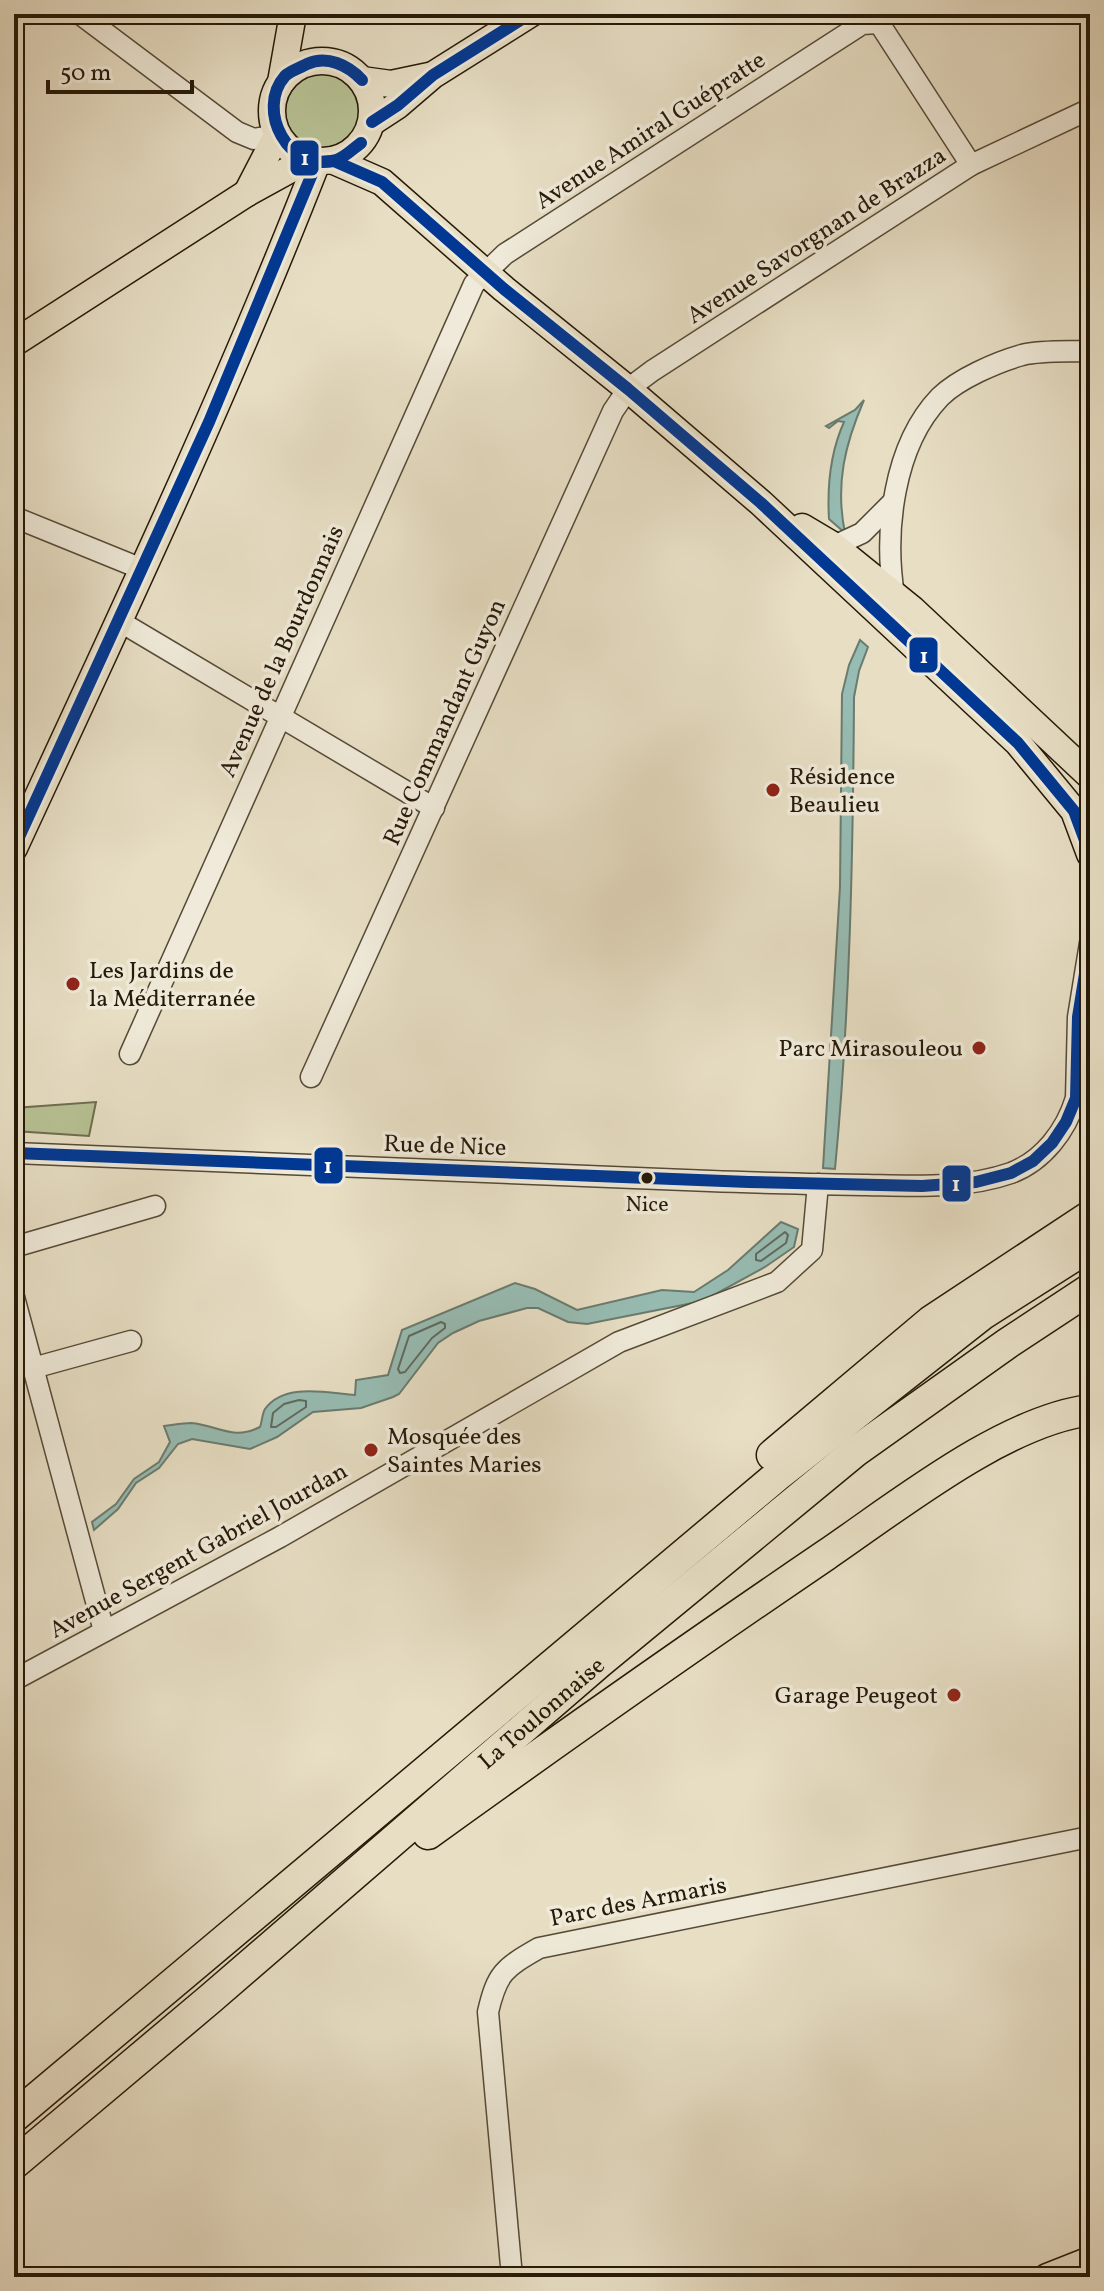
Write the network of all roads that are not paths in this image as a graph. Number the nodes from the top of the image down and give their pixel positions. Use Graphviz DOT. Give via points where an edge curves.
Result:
graph roads {
  1 [pos="80,14"];
  2 [pos="293,14"];
  3 [pos="530,14"];
  4 [pos="882,19"];
  5 [pos="335,62"];
  6 [pos="433,75"];
  7 [pos="362,80"];
  8 [pos="281,82"];
  9 [pos="1090,109"];
  10 [pos="370,128"];
  11 [pos="280,138"];
  12 [pos="319,161"];
  13 [pos="971,165"];
  14 [pos="283,173"];
  15 [pos="382,182"];
  16 [pos="247,193"];
  17 [pos="286,242"];
  18 [pos="485,272"];
  19 [pos="14,343"];
  20 [pos="1090,351"];
  21 [pos="628,389"];
  22 [pos="761,503"];
  23 [pos="892,503"];
  24 [pos="14,517"];
  25 [pos="834,546"];
  26 [pos="889,552"];
  27 [pos="142,569"];
  28 [pos="871,575"];
  29 [pos="839,576"];
  30 [pos="894,595"];
  31 [pos="119,621"];
  32 [pos="958,669"];
  33 [pos="280,717"];
  34 [pos="1090,776"];
  35 [pos="434,808"];
  36 [pos="14,848"];
  37 [pos="1090,854"];
  38 [pos="1090,943"];
  39 [pos="130,1054"];
  40 [pos="311,1077"];
  41 [pos="14,1153"];
  42 [pos="818,1184"];
  43 [pos="155,1206"];
  44 [pos="1090,1216"];
  45 [pos="1090,1246"];
  46 [pos="14,1247"];
  47 [pos="1090,1289"];
  48 [pos="14,1297"];
  49 [pos="131,1341"];
  50 [pos="33,1368"];
  51 [pos="1090,1410"];
  52 [pos="104,1631"];
  53 [pos="570,1650"];
  54 [pos="14,1680"];
  55 [pos="1090,1841"];
  56 [pos="210,1999"];
  57 [pos="14,2117"];
  58 [pos="14,2164"];
  59 [pos="1090,2260"];
  60 [pos="512,2277"];
  61 [pos="1047,2277"];
  1 -- 11 [label="street" via="237,132 254,139"];
  2 -- 5 [label="main road" via="304,35"];
  2 -- 8 [label="main road"];
  3 -- 6 [label="main road"];
  4 -- 13 [label="street, Avenue Savorgnan de Brazza"];
  4 -- 18 [label="street, Avenue Amiral Guépratte" via="862,24 505,254"];
  5 -- 7 [label="main road"];
  5 -- 8 [label="main road" via="305,64"];
  6 -- 7 [label="main road" via="402,83"];
  6 -- 10 [label="main road"];
  7 -- 10 [label="main road" via="373,106"];
  8 -- 11 [label="main road" via="272,108"];
  9 -- 13 [label="street"];
  10 -- 12 [label="main road" via="348,155"];
  10 -- 15 [label="main road"];
  11 -- 12 [label="main road"];
  11 -- 14 [label="main road"];
  11 -- 16 [label="main road"];
  12 -- 14 [label="main road"];
  12 -- 15 [label="main road"];
  12 -- 17 [label="main road"];
  13 -- 21 [label="street, Avenue Savorgnan de Brazza"];
  14 -- 16 [label="main road"];
  14 -- 17 [label="main road"];
  15 -- 18 [label="main road"];
  16 -- 19 [label="main road"];
  17 -- 27 [label="main road"];
  18 -- 21 [label="main road"];
  18 -- 33 [label="street, Avenue de la Bourdonnais" via="466,301"];
  20 -- 23 [label="street" via="1023,355 967,378 941,397 914,433"];
  21 -- 22 [label="main road"];
  21 -- 35 [label="street, Rue Commandant Guyon" via="613,411"];
  22 -- 25 [label="main road"];
  22 -- 29 [label="main road"];
  23 -- 25 [label="street" via="862,533"];
  23 -- 26 [label="street"];
  24 -- 27 [label="street"];
  25 -- 28 [label="main road"];
  26 -- 28 [label="street"];
  26 -- 30 [label="street"];
  27 -- 31 [label="main road"];
  28 -- 29 [label="street"];
  28 -- 30 [label="main road"];
  29 -- 32 [label="main road"];
  30 -- 32 [label="main road"];
  31 -- 33 [label="street"];
  31 -- 36 [label="main road"];
  32 -- 34 [label="main road"];
  32 -- 37 [label="main road" via="1074,811"];
  33 -- 35 [label="street"];
  33 -- 39 [label="street, Avenue de la Bourdonnais"];
  35 -- 40 [label="street, Rue Commandant Guyon"];
  38 -- 42 [label="street, Rue de Nice" via="1078,1017 1076,1098 1049,1147 1033,1164 963,1184"];
  41 -- 42 [label="street, Rue de Nice"];
  42 -- 52 [label="street, Avenue Sergent Gabriel Jourdan" via="812,1250 777,1282 619,1342 294,1529"];
  43 -- 46 [label="street"];
  44 -- 53 [label="highway" via="919,1331 702,1514"];
  45 -- 53 [label="highway, La Toulonnaise" via="983,1314 777,1476"];
  47 -- 56 [label="highway, La Toulonnaise" via="856,1451 600,1662"];
  48 -- 50 [label="street"];
  49 -- 50 [label="street"];
  50 -- 52 [label="street"];
  51 -- 56 [label="highway" via="1017,1432 935,1482 588,1718"];
  52 -- 54 [label="street, Avenue Sergent Gabriel Jourdan"];
  53 -- 57 [label="highway, La Toulonnaise"];
  55 -- 60 [label="street, Parc des Armaris" via="1089,1837 539,1948 513,1963 495,1982 488,2012"];
  56 -- 58 [label="highway, La Toulonnaise"];
  59 -- 61 [label="main road"];
}
